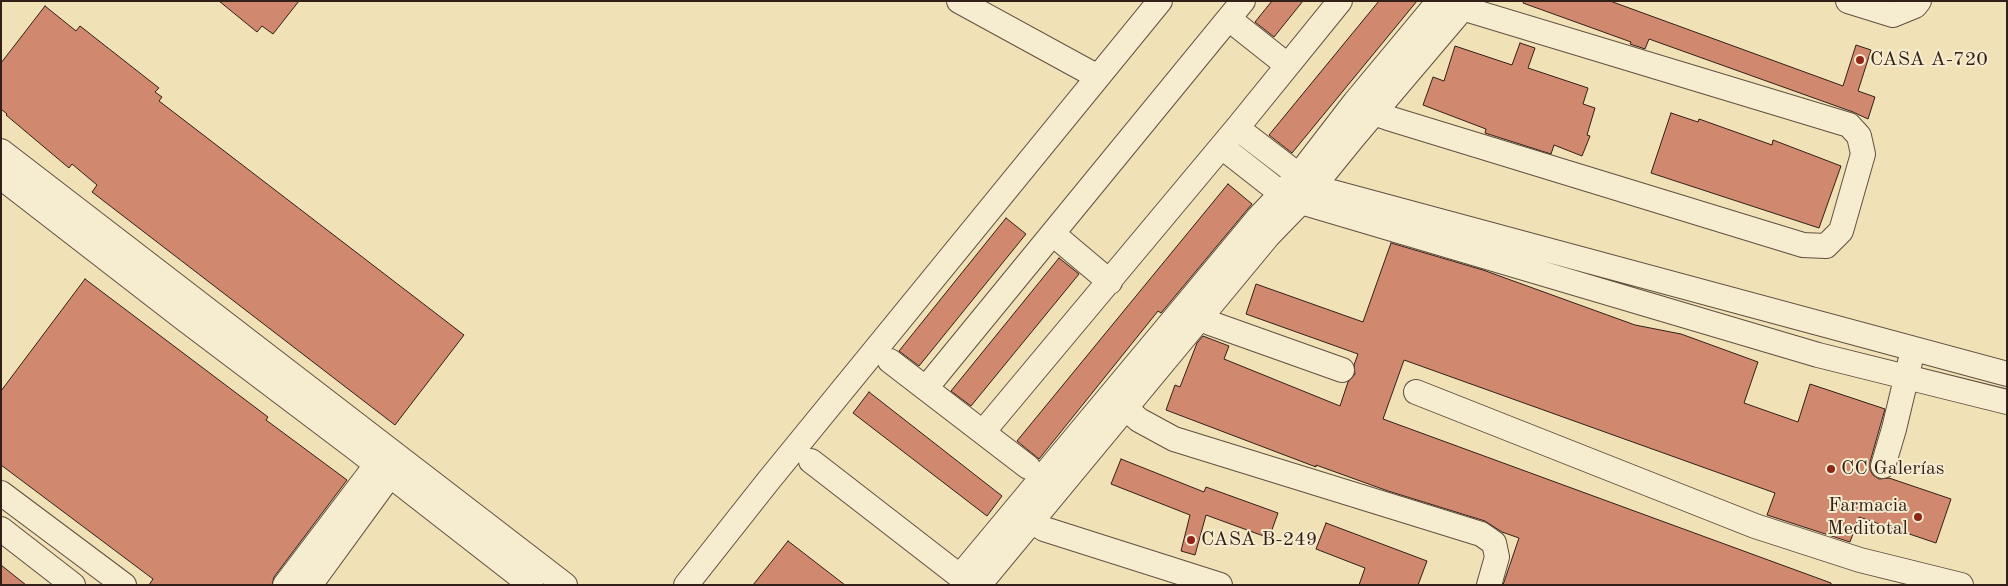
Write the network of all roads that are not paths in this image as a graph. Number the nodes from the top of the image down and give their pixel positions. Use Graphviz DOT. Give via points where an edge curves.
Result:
graph roads {
  1 [pos="959,1"];
  2 [pos="1160,1"];
  3 [pos="1340,1"];
  4 [pos="1439,1"];
  5 [pos="1848,1"];
  6 [pos="1920,1"];
  7 [pos="1463,3"];
  8 [pos="1236,10"];
  9 [pos="1288,65"];
  10 [pos="1098,77"];
  11 [pos="1365,108"];
  12 [pos="1237,128"];
  13 [pos="1222,147"];
  14 [pos="1,151"];
  15 [pos="1,177"];
  16 [pos="31,187"];
  17 [pos="1299,190"];
  18 [pos="1053,234"];
  19 [pos="1110,282"];
  20 [pos="1193,310"];
  21 [pos="1912,348"];
  22 [pos="890,361"];
  23 [pos="1342,370"];
  24 [pos="2007,374"];
  25 [pos="1907,377"];
  26 [pos="926,388"];
  27 [pos="1416,392"];
  28 [pos="1118,402"];
  29 [pos="2007,402"];
  30 [pos="983,432"];
  31 [pos="811,461"];
  32 [pos="389,462"];
  33 [pos="1883,466"];
  34 [pos="1028,467"];
  35 [pos="1,493"];
  36 [pos="28,512"];
  37 [pos="1023,516"];
  38 [pos="5,532"];
  39 [pos="502,549"];
  40 [pos="98,577"];
  41 [pos="970,582"];
  42 [pos="560,583"];
  43 [pos="73,585"];
  44 [pos="124,585"];
  45 [pos="285,585"];
  46 [pos="310,585"];
  47 [pos="530,585"];
  48 [pos="686,585"];
  49 [pos="1220,585"];
  50 [pos="1490,585"];
  51 [pos="1961,585"];
  1 -- 10 [label="street"];
  2 -- 10 [label="street"];
  3 -- 9 [label="street"];
  4 -- 11 [label="street"];
  5 -- 6 [label="street" via="1893,15"];
  7 -- 11 [label="street"];
  7 -- 11 [label="street" via="1849,125 1859,136 1863,154 1841,231 1826,246 1803,244"];
  8 -- 9 [label="street"];
  8 -- 18 [label="street"];
  9 -- 12 [label="street"];
  10 -- 48 [label="street"];
  11 -- 17 [label="street"];
  12 -- 13 [label="street"];
  12 -- 17 [label="street"];
  13 -- 17 [label="street"];
  13 -- 19 [label="street"];
  14 -- 16 [label="street"];
  15 -- 16 [label="street"];
  16 -- 32 [label="street"];
  17 -- 20 [label="street" via="1259,217"];
  17 -- 21 [label="street"];
  17 -- 25 [label="street" via="1818,354"];
  18 -- 19 [label="street"];
  18 -- 26 [label="street"];
  19 -- 30 [label="street"];
  20 -- 23 [label="street" via="1210,323"];
  20 -- 28 [label="street"];
  21 -- 24 [label="street"];
  21 -- 25 [label="street"];
  22 -- 26 [label="street"];
  25 -- 29 [label="street"];
  25 -- 33 [label="street"];
  26 -- 30 [label="street"];
  27 -- 51 [label="street" via="1755,526 1860,560"];
  28 -- 37 [label="street"];
  28 -- 50 [label="street" via="1139,420 1174,438 1481,534 1494,543 1497,557"];
  30 -- 34 [label="street"];
  31 -- 41 [label="street"];
  32 -- 39 [label="street"];
  32 -- 45 [label="street"];
  32 -- 46 [label="street"];
  35 -- 36 [label="street"];
  36 -- 38 [label="street"];
  36 -- 40 [label="street"];
  37 -- 41 [label="street"];
  37 -- 49 [label="street" via="1044,529"];
  38 -- 43 [label="street"];
  39 -- 42 [label="street"];
  39 -- 47 [label="street"];
  40 -- 44 [label="street"];
}
